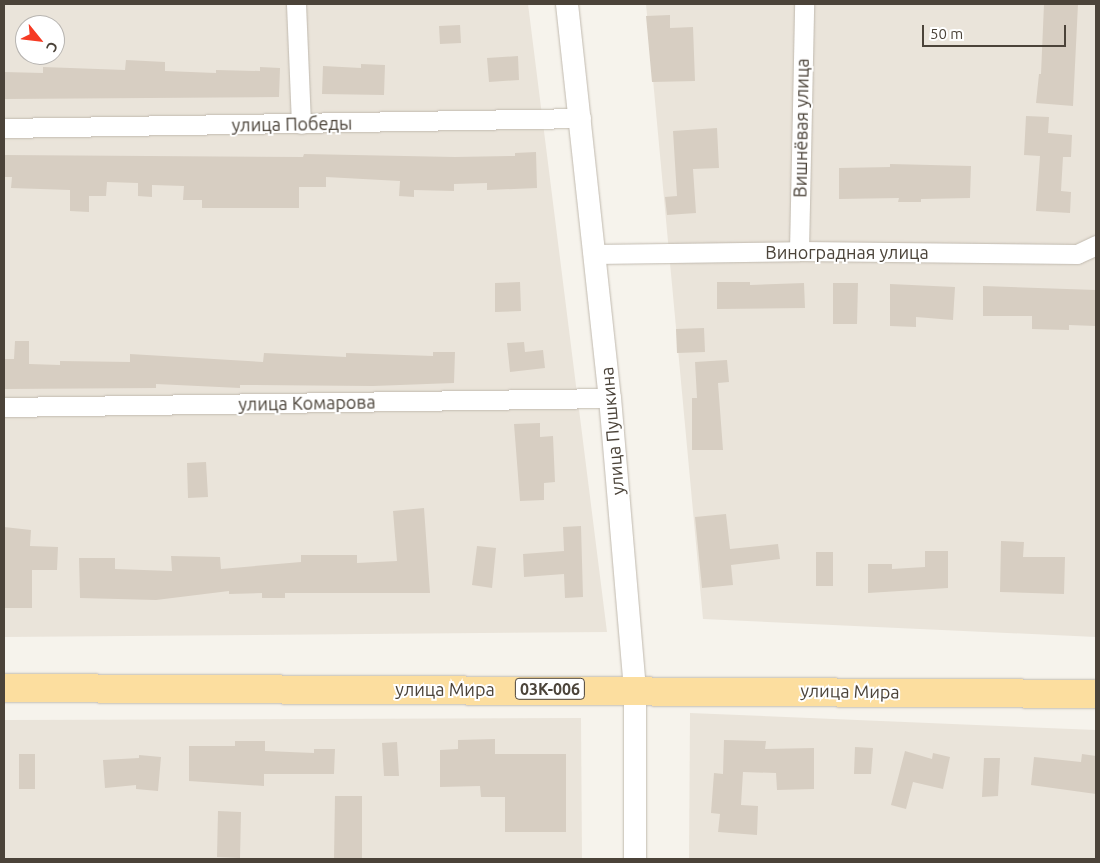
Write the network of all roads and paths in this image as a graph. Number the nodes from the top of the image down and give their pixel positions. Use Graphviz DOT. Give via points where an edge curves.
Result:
graph roads {
  1 [pos="296,4"];
  2 [pos="567,4"];
  3 [pos="804,4"];
  4 [pos="581,118"];
  5 [pos="301,124"];
  6 [pos="4,128"];
  7 [pos="1096,245"];
  8 [pos="799,251"];
  9 [pos="595,254"];
  10 [pos="610,398"];
  11 [pos="4,408"];
  12 [pos="4,688"];
  13 [pos="634,690"];
  14 [pos="1096,694"];
  15 [pos="636,859"];
  1 -- 5 [label="street"];
  2 -- 4 [label="street, улица Пушкина"];
  3 -- 8 [label="street, Вишнёвая улица"];
  4 -- 5 [label="street, улица Победы"];
  4 -- 9 [label="street, улица Пушкина"];
  5 -- 6 [label="street, улица Победы"];
  7 -- 8 [label="street, Виноградная улица" via="1077,254"];
  8 -- 9 [label="street, Виноградная улица"];
  9 -- 10 [label="street, улица Пушкина"];
  10 -- 11 [label="street, улица Комарова"];
  10 -- 13 [label="street, улица Пушкина"];
  12 -- 13 [label="main road, улица Мира / 03К-006"];
  13 -- 14 [label="main road, улица Мира / 03К-006"];
  13 -- 15 [label="street, улица Пушкина"];
}
